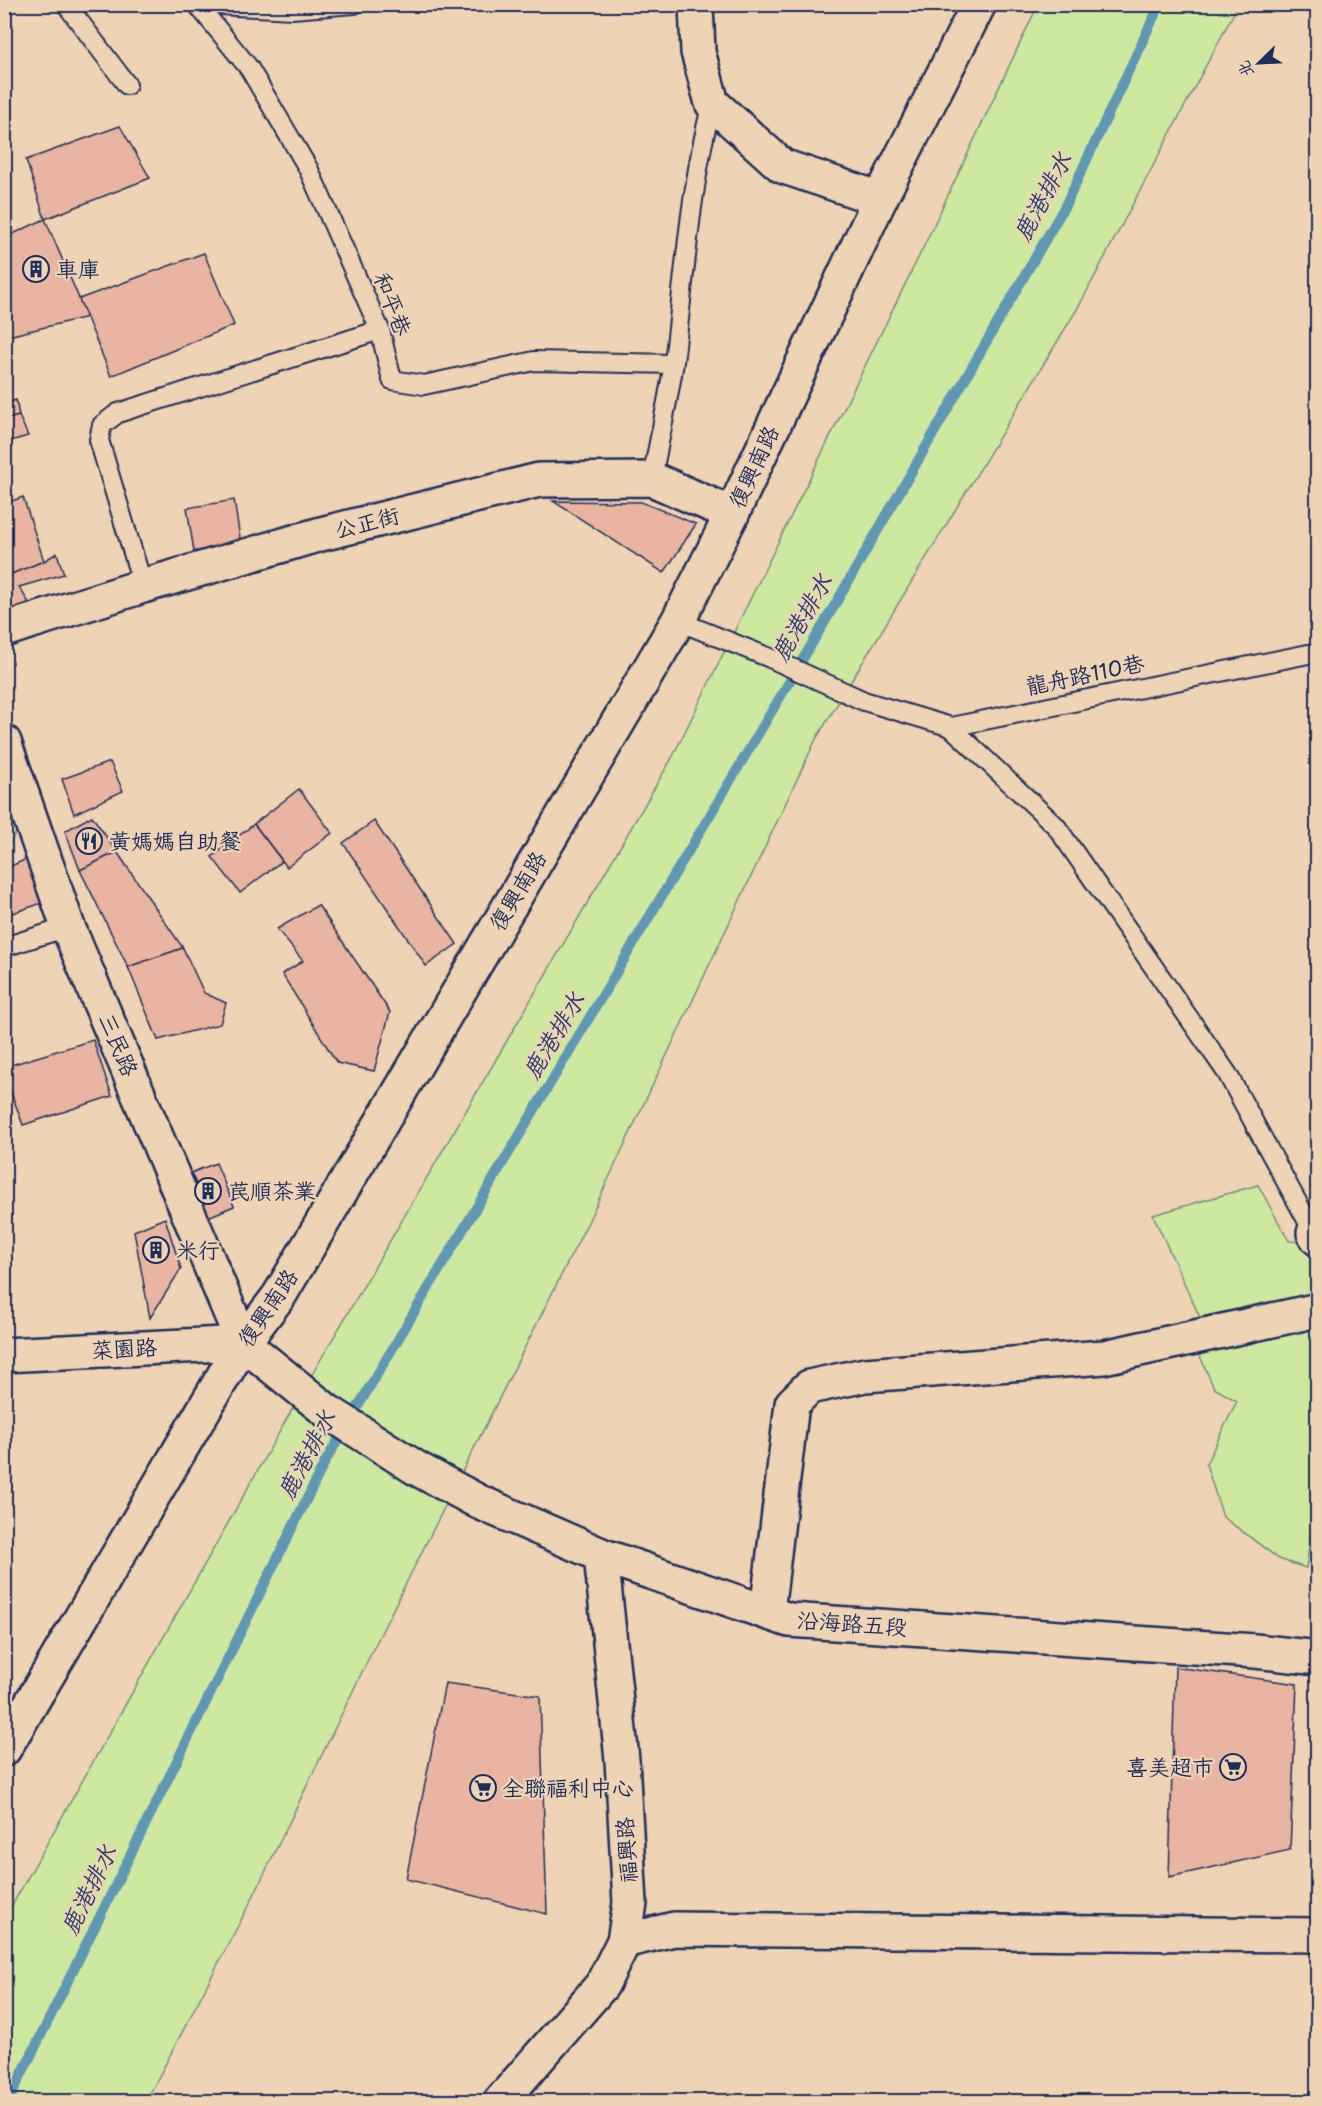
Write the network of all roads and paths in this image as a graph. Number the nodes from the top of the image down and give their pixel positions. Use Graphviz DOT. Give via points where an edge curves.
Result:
graph roads {
  1 [pos="66,4"];
  2 [pos="198,4"];
  3 [pos="354,4"];
  4 [pos="696,4"];
  5 [pos="972,7"];
  6 [pos="128,85"];
  7 [pos="712,103"];
  8 [pos="880,199"];
  9 [pos="380,330"];
  10 [pos="674,364"];
  11 [pos="652,479"];
  12 [pos="732,514"];
  13 [pos="143,586"];
  14 [pos="678,621"];
  15 [pos="4,630"];
  16 [pos="1317,652"];
  17 [pos="951,727"];
  18 [pos="4,742"];
  19 [pos="68,927"];
  20 [pos="4,947"];
  21 [pos="1316,1236"];
  22 [pos="1317,1310"];
  23 [pos="243,1343"];
  24 [pos="4,1355"];
  25 [pos="601,1555"];
  26 [pos="767,1612"];
  27 [pos="1317,1658"];
  28 [pos="4,1749"];
  29 [pos="1317,1935"];
  30 [pos="624,1941"];
  31 [pos="500,2102"];
  1 -- 6 [label="lane"];
  2 -- 3 [label="lane" via="292,9"];
  2 -- 9 [label="lane, 和平巷" via="249,68 308,168"];
  4 -- 7 [label="street" via="698,52"];
  5 -- 8 [label="street, 復興南路"];
  7 -- 8 [label="street" via="782,166"];
  7 -- 10 [label="lane" via="695,182"];
  8 -- 12 [label="street, 復興南路"];
  9 -- 10 [label="lane, 和平巷" via="392,380 424,385 534,361"];
  9 -- 13 [label="lane" via="118,413 102,425 99,440"];
  10 -- 11 [label="lane"];
  11 -- 12 [label="street, 公正街"];
  11 -- 13 [label="street, 公正街" via="539,480 321,534"];
  12 -- 14 [label="street, 復興南路"];
  13 -- 15 [label="street, 公正街"];
  14 -- 17 [label="lane, 龍舟路110巷" via="864,701"];
  14 -- 23 [label="street, 復興南路" via="285,1286"];
  16 -- 17 [label="lane, 龍舟路110巷"];
  17 -- 21 [label="lane" via="1056,826 1227,1073"];
  18 -- 19 [label="street, 三民路"];
  19 -- 20 [label="lane"];
  19 -- 23 [label="street, 三民路"];
  22 -- 26 [label="street" via="1104,1357 865,1375 809,1387 792,1404"];
  23 -- 24 [label="street, 菜園路"];
  23 -- 25 [label="street, 沿海路五段" via="327,1411 416,1468 479,1502"];
  23 -- 28 [label="street, 復興南路"];
  25 -- 26 [label="street, 沿海路五段"];
  25 -- 30 [label="street, 福興路" via="622,1760 630,1903"];
  26 -- 27 [label="street, 沿海路五段" via="789,1620"];
  29 -- 30 [label="street" via="674,1929"];
  30 -- 31 [label="street, 福興路" via="602,1985"];
}
